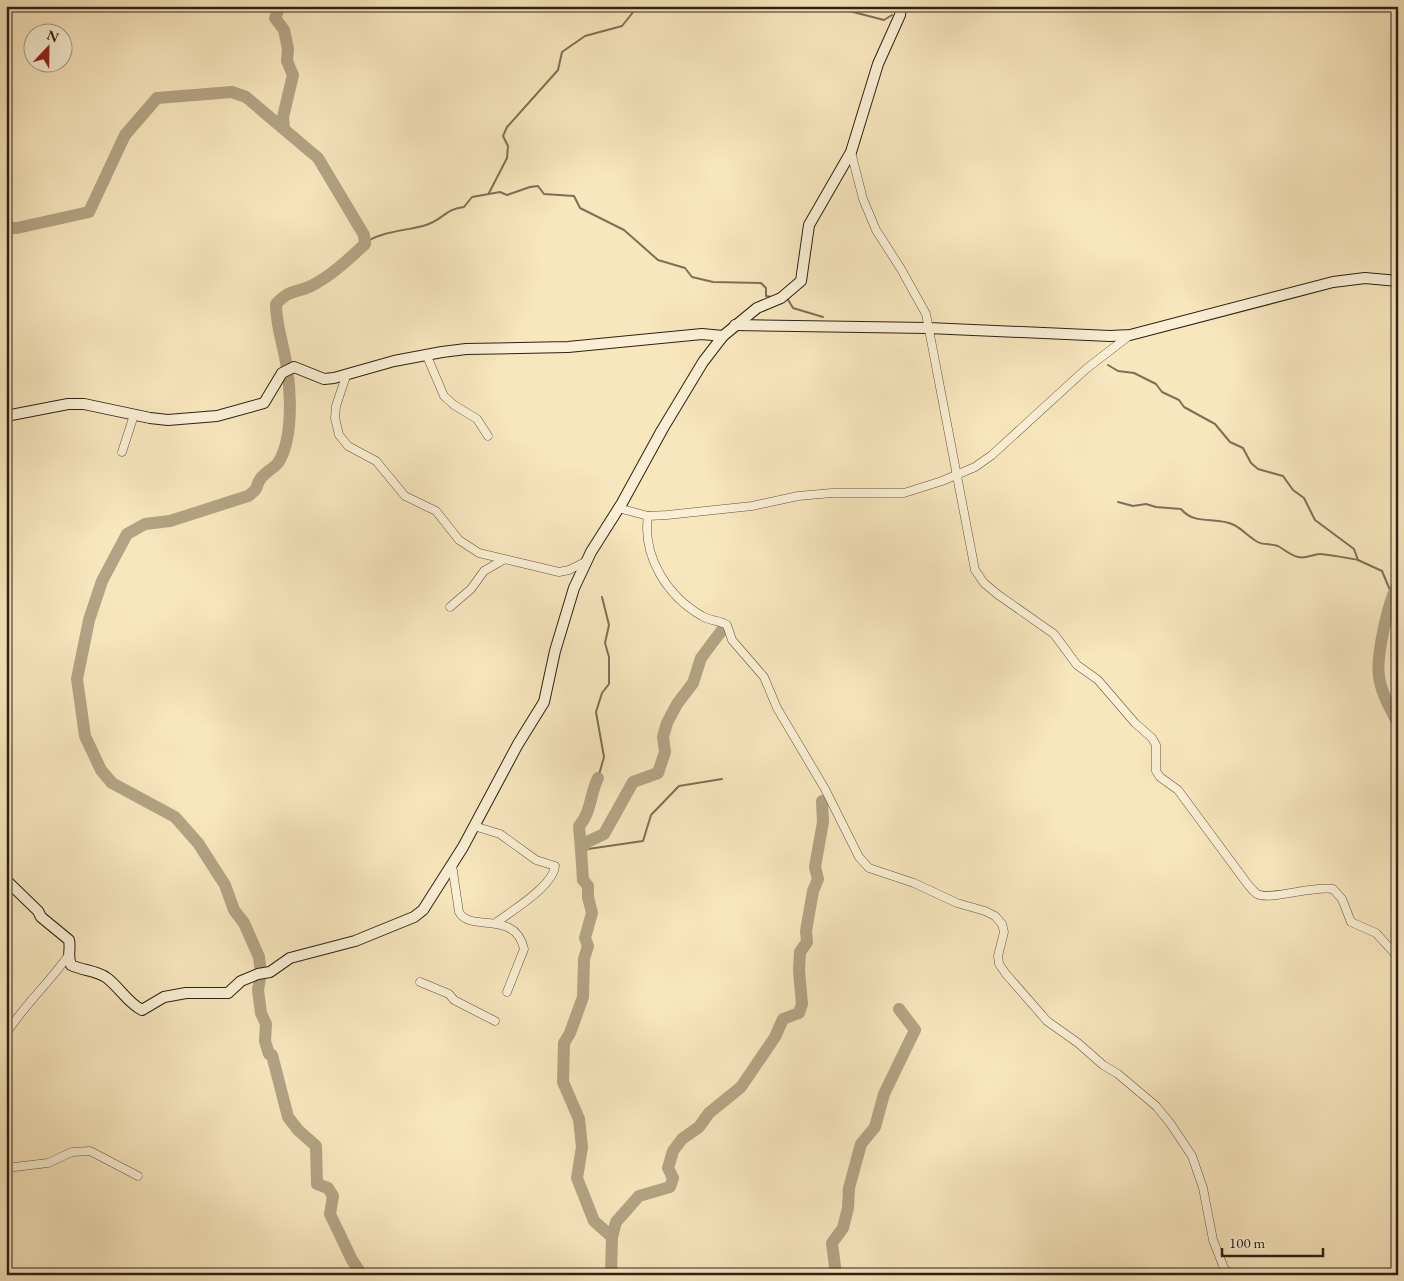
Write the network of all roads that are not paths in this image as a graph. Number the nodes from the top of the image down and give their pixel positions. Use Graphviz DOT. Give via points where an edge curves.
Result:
graph roads {
  1 [pos="901,6"];
  2 [pos="851,152"];
  3 [pos="1398,281"];
  4 [pos="735,325"];
  5 [pos="928,328"];
  6 [pos="1130,335"];
  7 [pos="722,336"];
  8 [pos="426,354"];
  9 [pos="346,376"];
  10 [pos="134,415"];
  11 [pos="6,416"];
  12 [pos="488,436"];
  13 [pos="122,452"];
  14 [pos="959,475"];
  15 [pos="618,508"];
  16 [pos="648,516"];
  17 [pos="503,560"];
  18 [pos="587,561"];
  19 [pos="450,607"];
  20 [pos="474,826"];
  21 [pos="452,865"];
  22 [pos="6,880"];
  23 [pos="497,922"];
  24 [pos="68,956"];
  25 [pos="1398,956"];
  26 [pos="420,982"];
  27 [pos="507,992"];
  28 [pos="495,1021"];
  29 [pos="6,1034"];
  30 [pos="6,1168"];
  31 [pos="138,1176"];
  32 [pos="1230,1275"];
  1 -- 2 [label="street" via="878,64"];
  2 -- 4 [label="street" via="812,217 801,281"];
  2 -- 5 [label="street" via="870,217 924,310"];
  3 -- 6 [label="street" via="1365,278 1333,282"];
  4 -- 5 [label="street"];
  4 -- 7 [label="street"];
  5 -- 6 [label="street"];
  5 -- 14 [label="street"];
  6 -- 14 [label="street" via="1086,369 992,455"];
  7 -- 8 [label="street" via="702,334 592,346 466,349"];
  7 -- 15 [label="street" via="703,362"];
  8 -- 9 [label="street"];
  8 -- 12 [label="street" via="444,396 477,419"];
  9 -- 10 [label="street" via="324,379 294,366 282,372 270,397 256,407 217,416 168,420"];
  9 -- 17 [label="street" via="335,418 348,446 376,461 405,496 436,511 459,540 479,553"];
  10 -- 11 [label="street" via="84,404 68,404"];
  10 -- 13 [label="street"];
  14 -- 16 [label="street" via="904,493 806,495 752,506"];
  14 -- 25 [label="street" via="971,552 976,570 984,582 1054,634 1077,665 1098,680 1152,738 1156,745 1156,771 1160,777 1178,790 1256,893 1263,896 1307,889 1334,889 1342,899 1351,922 1376,933"];
  15 -- 16 [label="street"];
  15 -- 18 [label="street"];
  16 -- 32 [label="street" via="647,541 668,588 699,614 727,625 732,640 764,677 777,708 825,789 859,857 869,868 995,916 1004,932 998,956 1006,974 1046,1021 1118,1074 1156,1106 1170,1123 1192,1156 1203,1188 1213,1240"];
  17 -- 18 [label="street" via="559,572"];
  17 -- 19 [label="street" via="484,571 471,589"];
  18 -- 20 [label="street" via="568,605 546,697"];
  20 -- 21 [label="street"];
  20 -- 23 [label="street" via="500,834 536,860 555,866 555,871 535,894"];
  21 -- 23 [label="street" via="459,912 463,918"];
  21 -- 24 [label="street" via="423,910 414,918 355,941 290,958 270,972 242,981 228,993 186,993 164,997 142,1010 135,1007 107,978 71,965"];
  22 -- 24 [label="street" via="41,917 69,940"];
  23 -- 27 [label="street" via="516,935 524,950"];
  24 -- 29 [label="street"];
  26 -- 28 [label="street" via="449,994 454,1000"];
  30 -- 31 [label="street" via="48,1163 72,1152 90,1151"];
}
